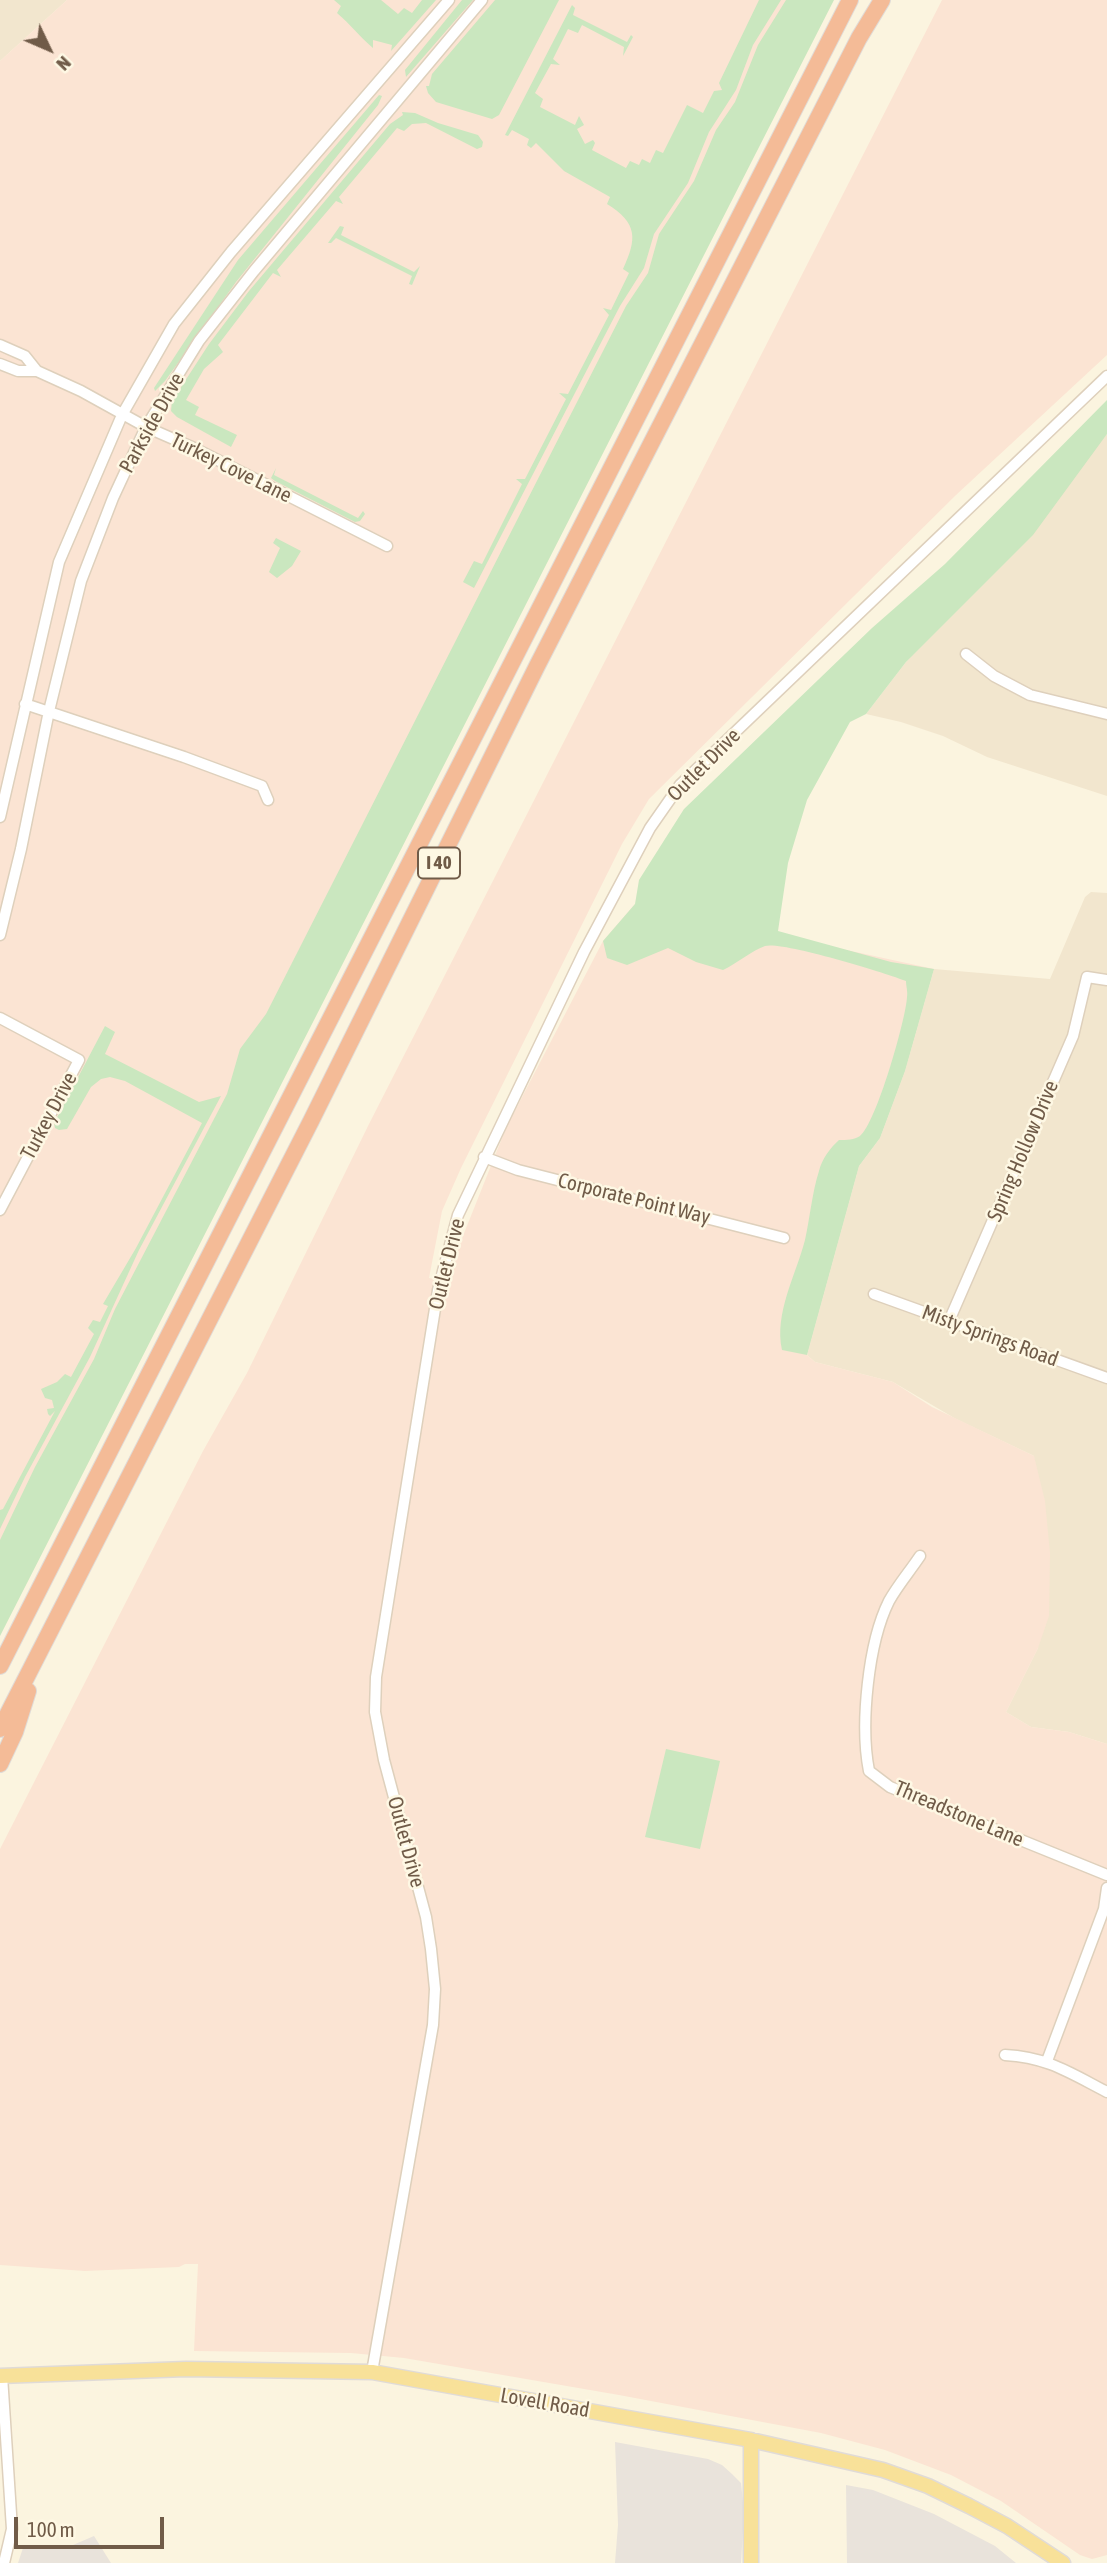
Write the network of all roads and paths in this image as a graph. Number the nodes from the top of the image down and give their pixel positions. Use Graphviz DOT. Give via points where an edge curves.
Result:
graph roads {
  1 [pos="449,0"];
  2 [pos="482,0"];
  3 [pos="850,0"];
  4 [pos="882,0"];
  5 [pos="384,77"];
  6 [pos="403,92"];
  7 [pos="0,345"];
  8 [pos="0,363"];
  9 [pos="37,371"];
  10 [pos="1107,376"];
  11 [pos="122,415"];
  12 [pos="146,426"];
  13 [pos="387,546"];
  14 [pos="966,654"];
  15 [pos="25,704"];
  16 [pos="49,711"];
  17 [pos="1107,714"];
  18 [pos="268,800"];
  19 [pos="0,817"];
  20 [pos="0,935"];
  21 [pos="1107,981"];
  22 [pos="1,1019"];
  23 [pos="484,1157"];
  24 [pos="0,1210"];
  25 [pos="784,1238"];
  26 [pos="874,1294"];
  27 [pos="949,1321"];
  28 [pos="1106,1374"];
  29 [pos="920,1556"];
  30 [pos="45,1639"];
  31 [pos="0,1666"];
  32 [pos="0,1729"];
  33 [pos="0,1764"];
  34 [pos="1107,1875"];
  35 [pos="1107,1888"];
  36 [pos="1005,2055"];
  37 [pos="1047,2061"];
  38 [pos="1107,2092"];
  39 [pos="372,2372"];
  40 [pos="1,2376"];
  41 [pos="751,2440"];
  42 [pos="4,2563"];
  43 [pos="751,2563"];
  44 [pos="1063,2563"];
  1 -- 5 [label="street, Parkside Drive"];
  2 -- 6 [label="street, Parkside Drive"];
  3 -- 31 [label="highway, I 40"];
  4 -- 30 [label="highway, I 40" via="537,666"];
  5 -- 6 [label="street"];
  5 -- 11 [label="street, Parkside Drive" via="174,324"];
  6 -- 12 [label="street, Parkside Drive" via="199,341"];
  7 -- 9 [label="street, Turkey Cove Lane" via="25,356"];
  8 -- 9 [label="street, Turkey Cove Lane" via="18,371"];
  9 -- 11 [label="street, Turkey Cove Lane"];
  10 -- 23 [label="street, Outlet Drive" via="680,785 650,828 590,941"];
  11 -- 12 [label="street, Turkey Cove Lane"];
  11 -- 15 [label="street, Parkside Drive" via="59,562"];
  12 -- 13 [label="street, Turkey Cove Lane"];
  12 -- 16 [label="street, Parkside Drive" via="87,562"];
  14 -- 17 [label="street" via="1030,695"];
  15 -- 16 [label="street"];
  15 -- 19 [label="street, Parkside Drive"];
  16 -- 18 [label="street" via="262,786"];
  16 -- 20 [label="street, Parkside Drive"];
  21 -- 27 [label="street, Spring Hollow Drive" via="1087,977 1073,1036"];
  22 -- 24 [label="street, Turkey Drive" via="79,1060"];
  23 -- 25 [label="street, Corporate Point Way" via="517,1170"];
  23 -- 39 [label="street, Outlet Drive" via="458,1215 442,1272 376,1676 375,1712 384,1760 426,1917 435,1989 433,2025"];
  26 -- 27 [label="street, Misty Springs Road"];
  27 -- 28 [label="street, Misty Springs Road"];
  29 -- 34 [label="street, Threadstone Lane" via="890,1600 874,1640 866,1710 869,1771 890,1787"];
  30 -- 32 [label="highway, I 40"];
  30 -- 33 [label="highway"];
  35 -- 37 [label="street" via="1104,1909"];
  36 -- 37 [label="street"];
  37 -- 38 [label="street"];
  39 -- 40 [label="main road, Lovell Road" via="186,2369"];
  39 -- 41 [label="main road, Lovell Road"];
  40 -- 42 [label="street" via="12,2529"];
  41 -- 43 [label="main road"];
  41 -- 44 [label="main road, Lovell Road" via="856,2463 928,2486 1007,2526"];
}
